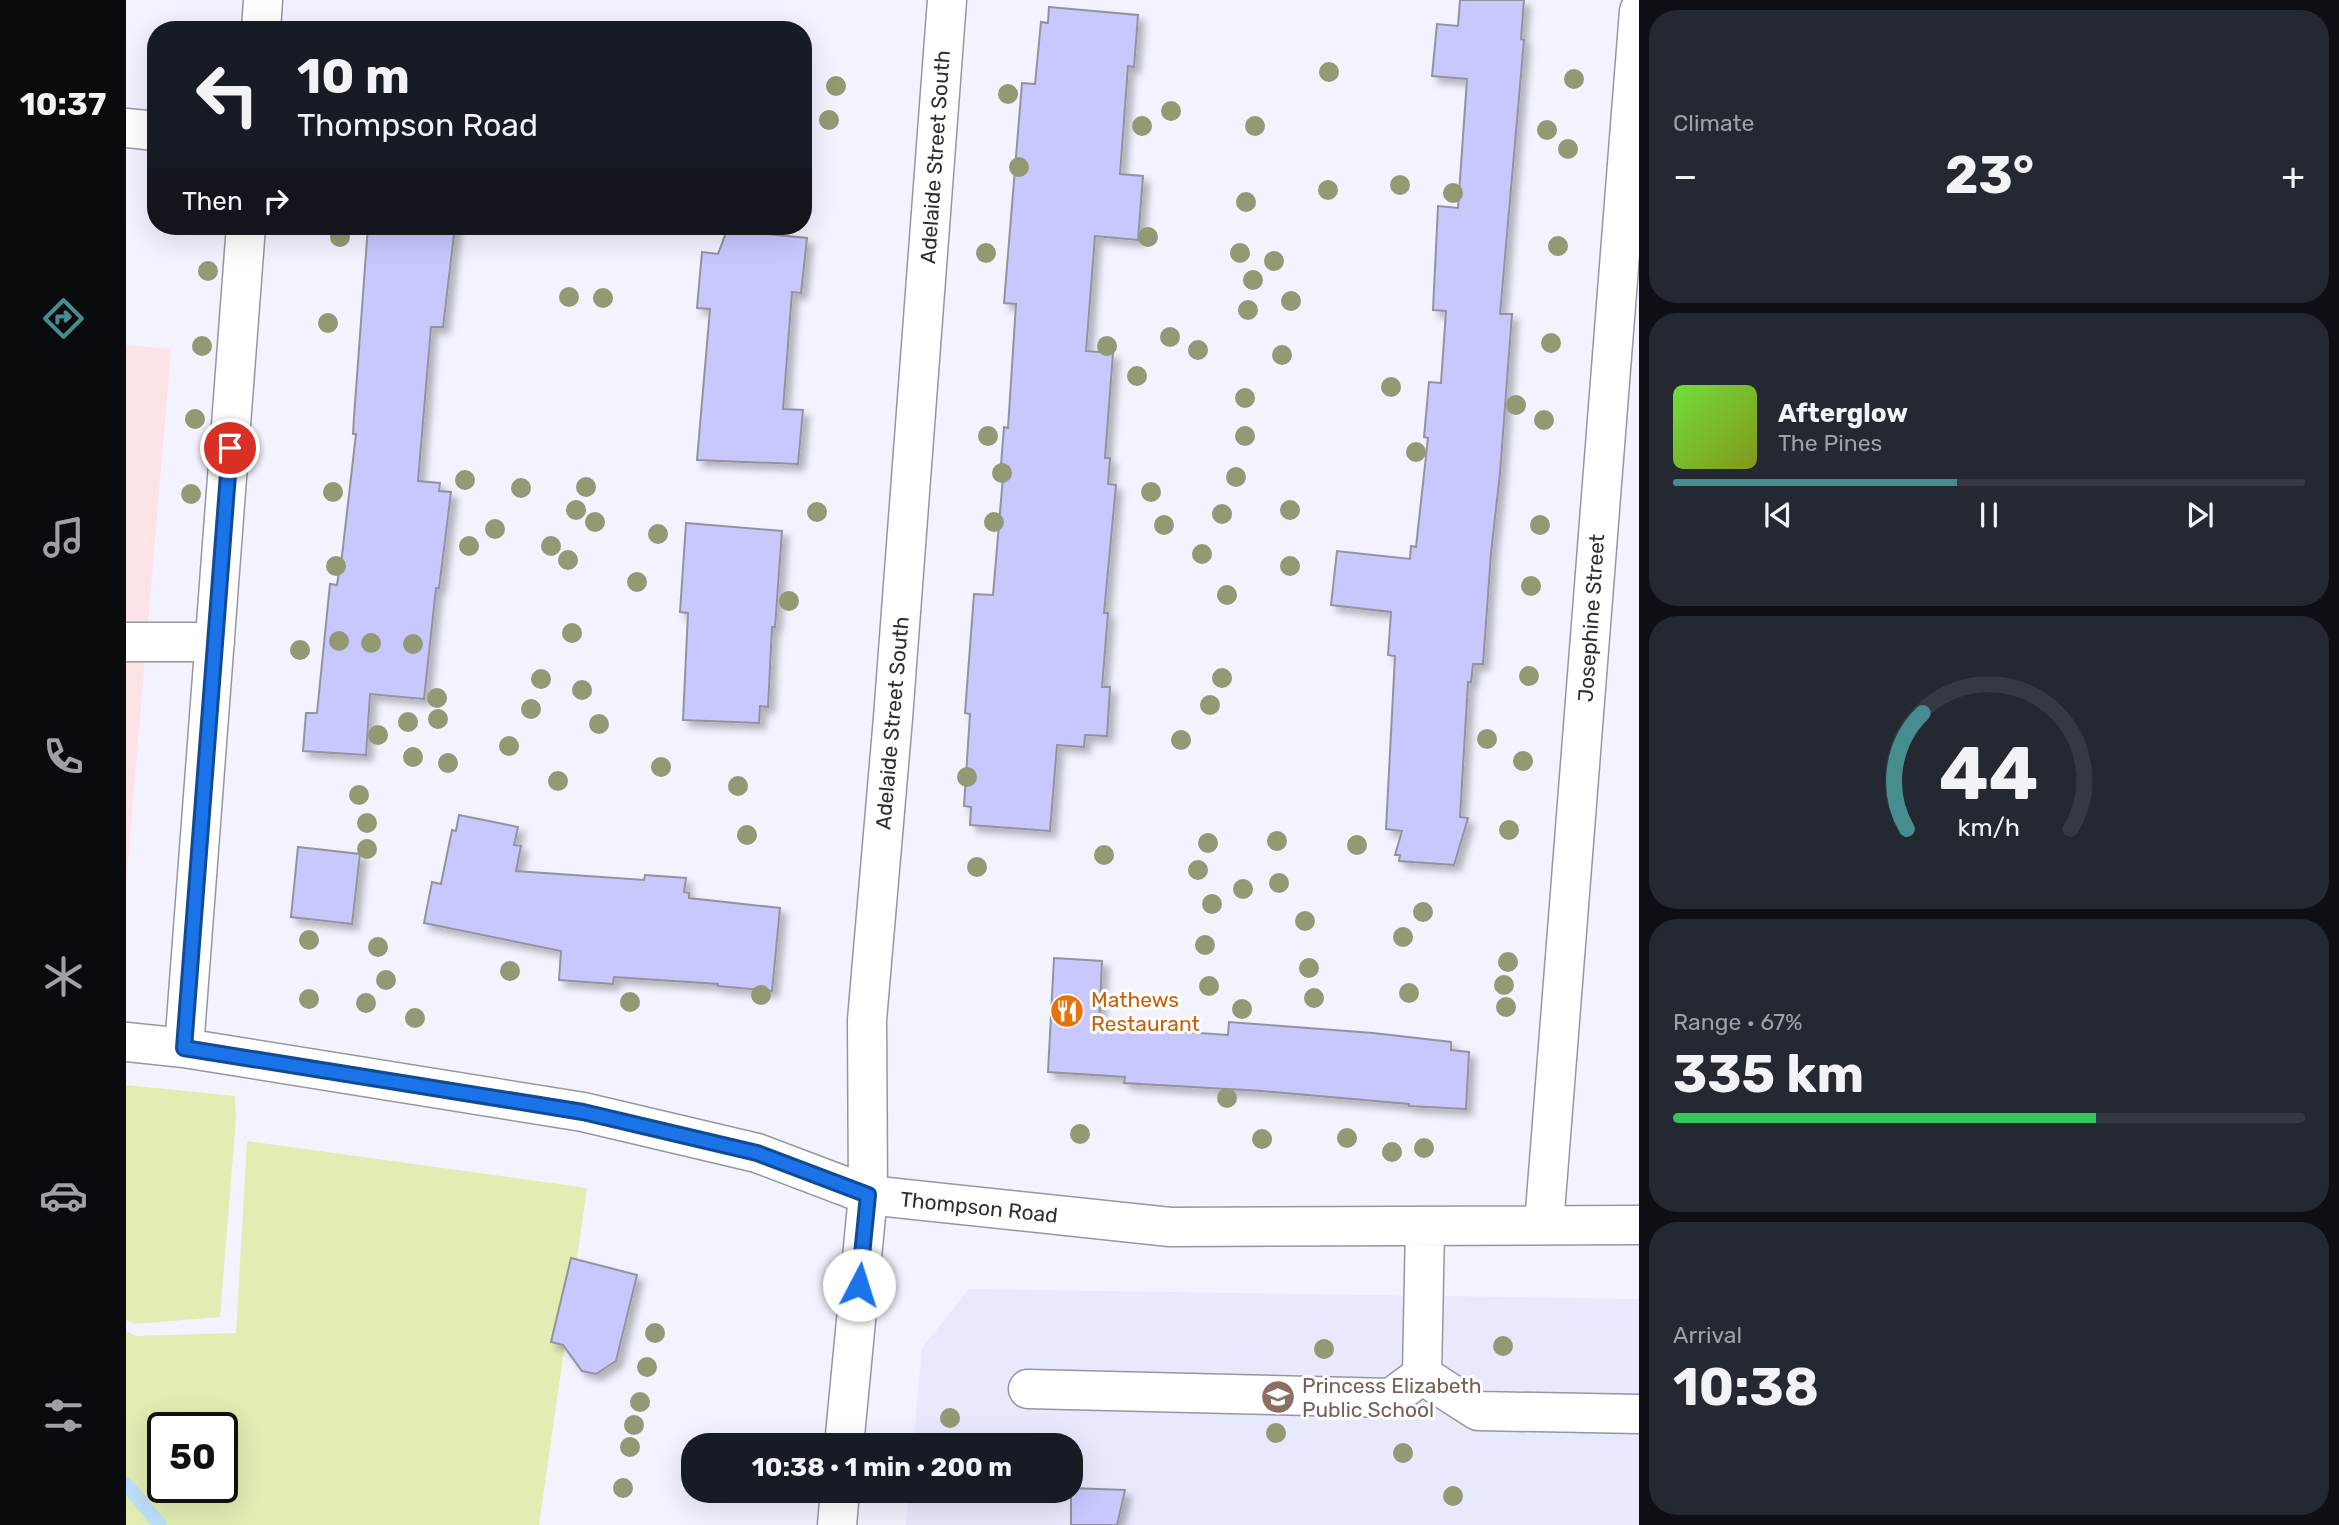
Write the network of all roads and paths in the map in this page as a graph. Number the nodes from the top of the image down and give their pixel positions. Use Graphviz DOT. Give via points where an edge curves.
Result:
graph roads {
  1 [pos="263,0"];
  2 [pos="947,0"];
  3 [pos="1639,10"];
  4 [pos="262,21"];
  5 [pos="126,128"];
  6 [pos="147,130"];
  7 [pos="245,235"];
  8 [pos="126,642"];
  9 [pos="215,642"];
  10 [pos="126,1042"];
  11 [pos="184,1048"];
  12 [pos="868,1195"];
  13 [pos="1544,1225"];
  14 [pos="1639,1225"];
  15 [pos="1425,1227"];
  16 [pos="1422,1375"];
  17 [pos="1028,1389"];
  18 [pos="1639,1414"];
  19 [pos="845,1433"];
  20 [pos="839,1503"];
  21 [pos="836,1525"];
  1 -- 4 [label="street"];
  2 -- 12 [label="street, Adelaide Street South" via="867,1020"];
  3 -- 13 [label="street, Josephine Street"];
  5 -- 6 [label="street"];
  7 -- 9 [label="street"];
  8 -- 9 [label="street"];
  9 -- 11 [label="street"];
  10 -- 11 [label="street, Thompson Road"];
  11 -- 12 [label="street, Thompson Road" via="583,1112 757,1153"];
  12 -- 15 [label="street, Thompson Road" via="1170,1227"];
  12 -- 19 [label="street, Adelaide Street South"];
  13 -- 14 [label="street, Thompson Road"];
  13 -- 15 [label="street, Thompson Road"];
  15 -- 16 [label="street"];
  16 -- 17 [label="street" via="1391,1398"];
  16 -- 18 [label="street" via="1478,1411"];
  20 -- 21 [label="street"];
}
